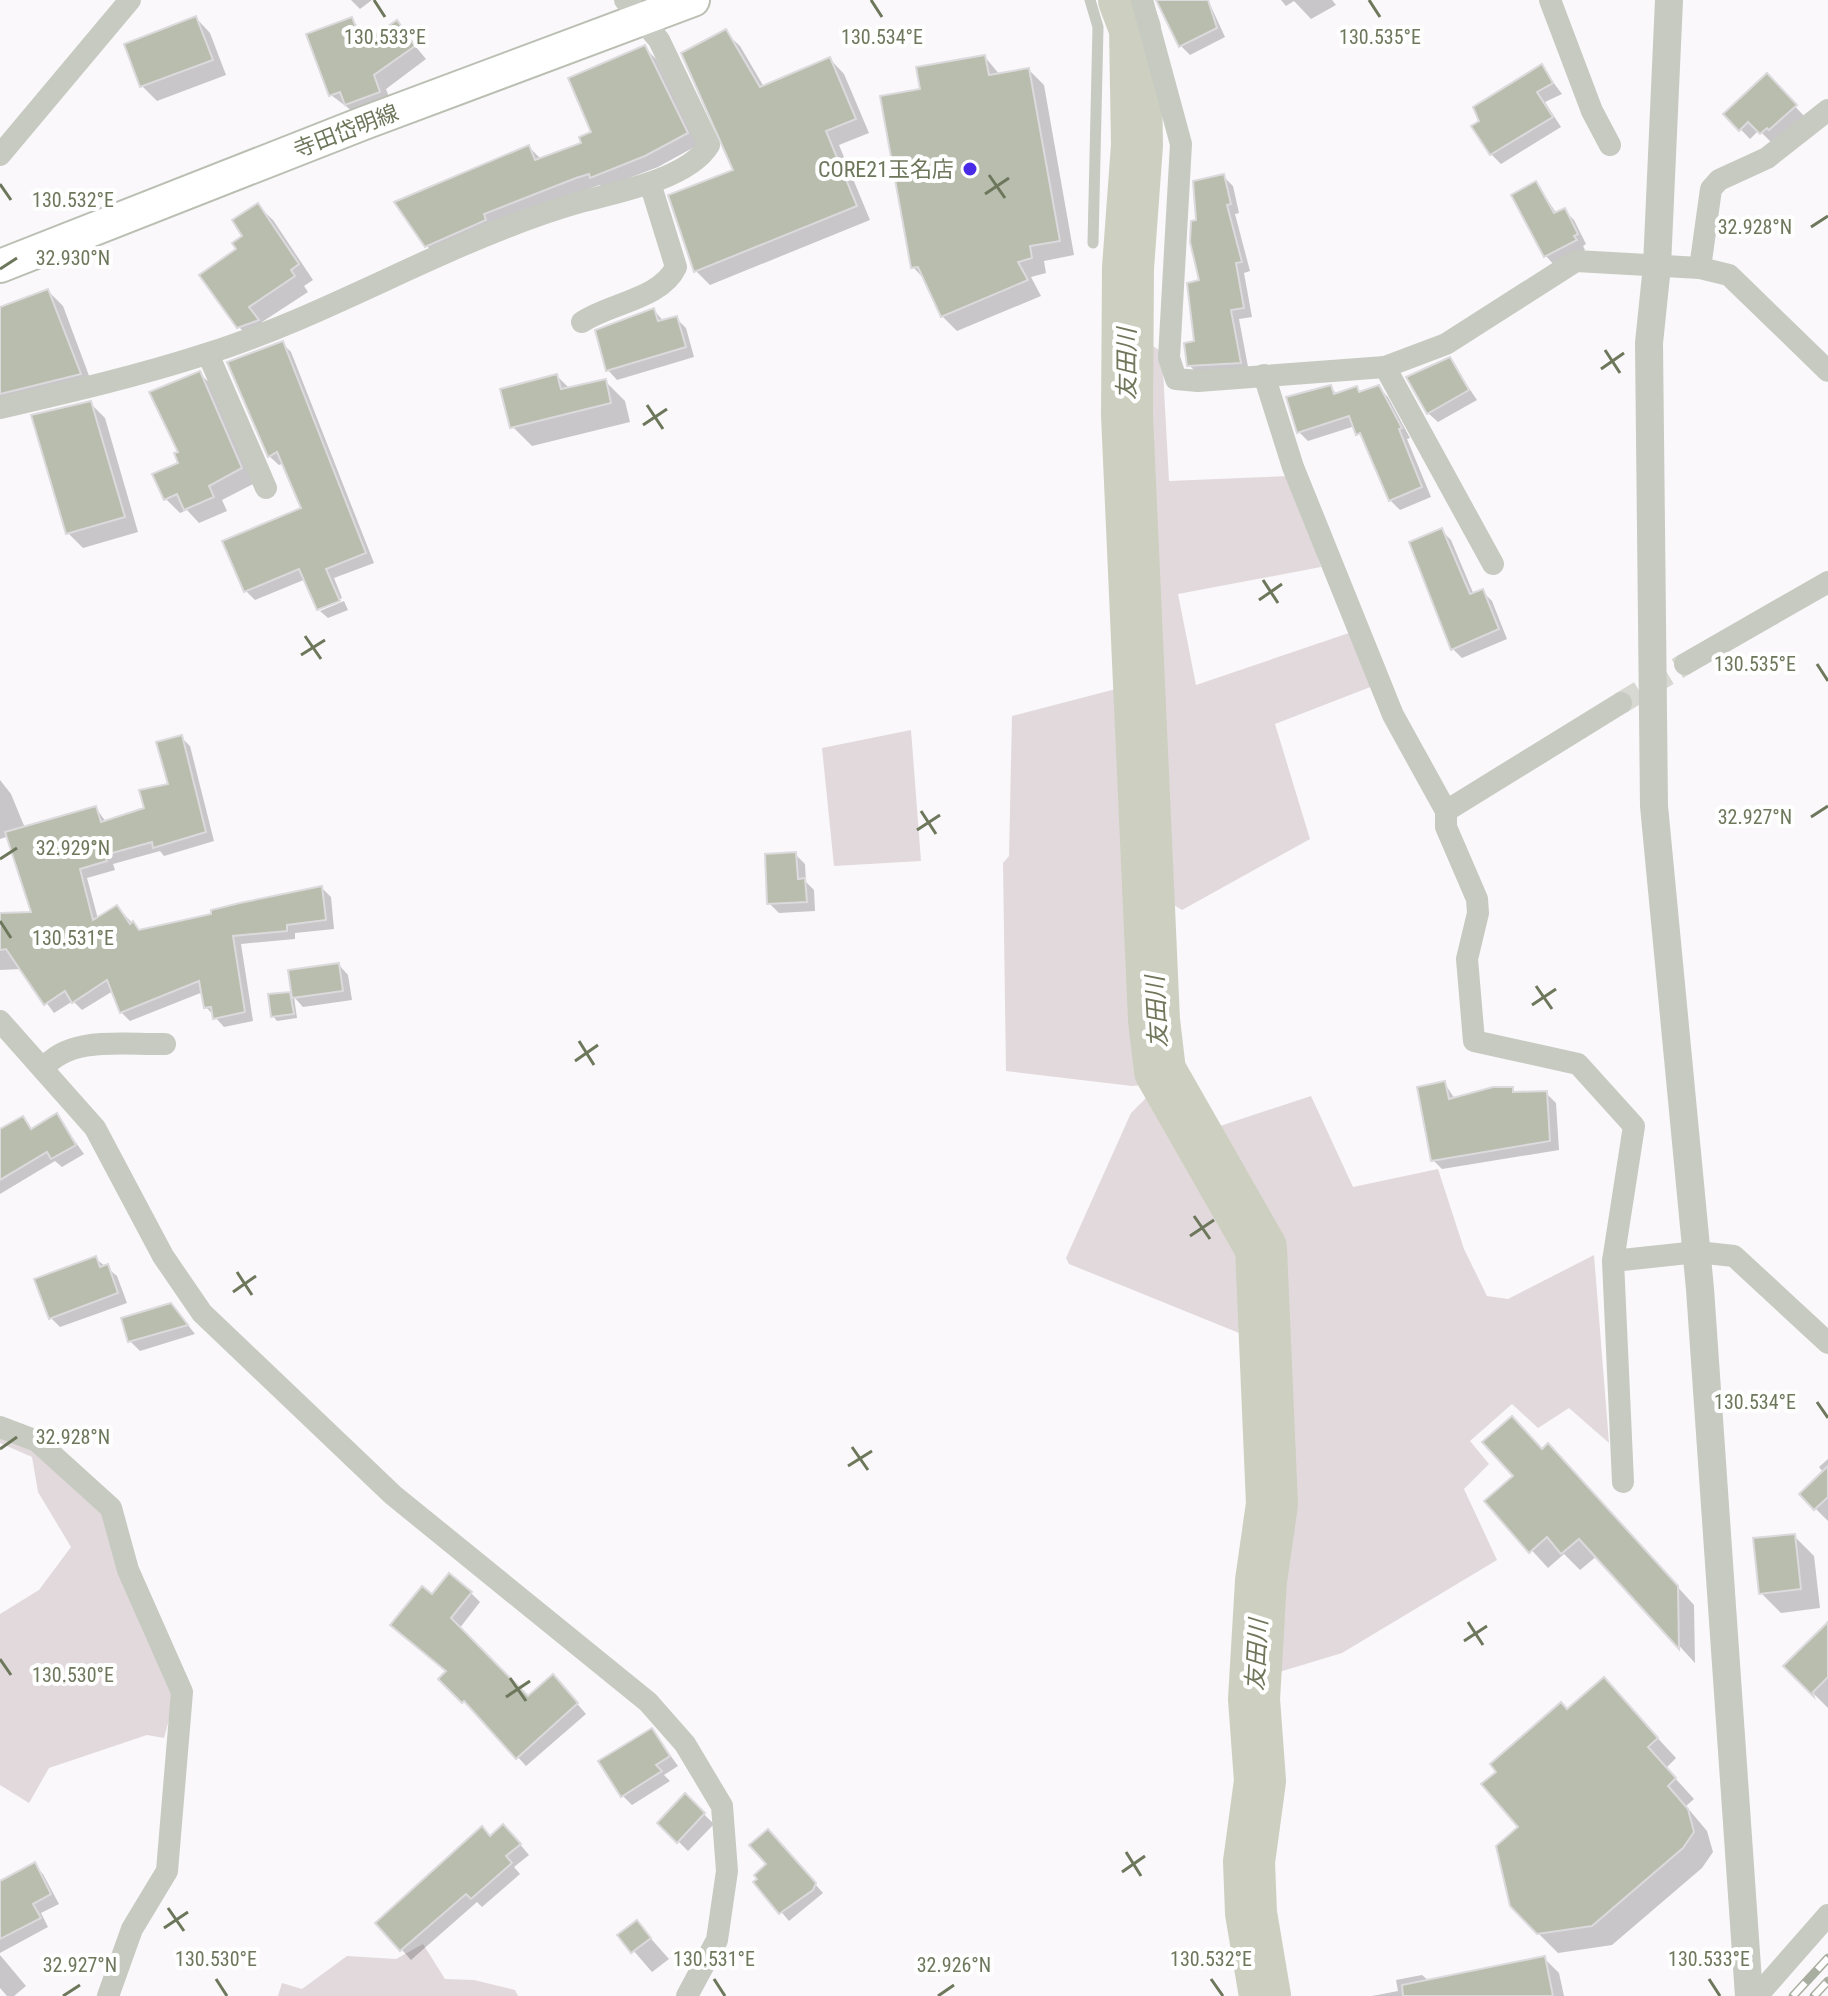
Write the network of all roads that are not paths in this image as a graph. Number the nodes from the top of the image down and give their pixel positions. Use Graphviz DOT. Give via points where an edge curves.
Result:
graph roads {
  1 [pos="130,0"];
  2 [pos="693,0"];
  3 [pos="1090,0"];
  4 [pos="1142,0"];
  5 [pos="1550,0"];
  6 [pos="1669,0"];
  7 [pos="634,10"];
  8 [pos="1828,110"];
  9 [pos="1610,145"];
  10 [pos="0,155"];
  11 [pos="650,183"];
  12 [pos="1093,243"];
  13 [pos="0,266"];
  14 [pos="1657,266"];
  15 [pos="1700,268"];
  16 [pos="582,322"];
  17 [pos="208,354"];
  18 [pos="1385,367"];
  19 [pos="1828,371"];
  20 [pos="1264,375"];
  21 [pos="0,408"];
  22 [pos="266,488"];
  23 [pos="1493,564"];
  24 [pos="1828,582"];
  25 [pos="1685,664"];
  26 [pos="1621,703"];
  27 [pos="1446,811"];
  28 [pos="0,1021"];
  29 [pos="165,1044"];
  30 [pos="43,1069"];
  31 [pos="1697,1252"];
  32 [pos="1613,1261"];
  33 [pos="1828,1343"];
  34 [pos="0,1427"];
  35 [pos="1623,1482"];
  36 [pos="1828,1915"];
  37 [pos="108,1996"];
  38 [pos="687,1996"];
  39 [pos="1749,1996"];
  40 [pos="1757,1996"];
  1 -- 10 [label="street"];
  2 -- 7 [label="main road, 寺田岱明線"];
  3 -- 12 [label="lane" via="1098,27"];
  4 -- 20 [label="street" via="1181,144 1169,358 1176,379"];
  5 -- 9 [label="street"];
  6 -- 14 [label="street"];
  7 -- 11 [label="street" via="659,40 709,145 702,156"];
  7 -- 13 [label="main road, 寺田岱明線"];
  8 -- 15 [label="street" via="1767,158 1711,189"];
  11 -- 16 [label="street" via="676,267 672,278"];
  11 -- 17 [label="street" via="462,243 289,323"];
  14 -- 15 [label="street"];
  14 -- 18 [label="street" via="1576,261 1446,344"];
  14 -- 31 [label="street" via="1649,343 1654,806"];
  15 -- 19 [label="street" via="1729,275"];
  17 -- 21 [label="street"];
  17 -- 22 [label="street"];
  18 -- 20 [label="street"];
  18 -- 23 [label="street"];
  20 -- 27 [label="street" via="1293,467 1393,715"];
  24 -- 25 [label="street"];
  26 -- 27 [label="street"];
  27 -- 32 [label="street" via="1446,827 1477,899 1467,959 1474,1041 1578,1064 1634,1126"];
  28 -- 30 [label="street"];
  29 -- 30 [label="street" via="69,1047"];
  30 -- 38 [label="street" via="95,1128 163,1256 202,1313 393,1495 648,1702 685,1744 722,1806 727,1871 717,1940"];
  31 -- 32 [label="street"];
  31 -- 33 [label="street" via="1734,1256"];
  31 -- 39 [label="street"];
  32 -- 35 [label="street"];
  34 -- 37 [label="street" via="37,1441 111,1508 128,1570 182,1692 167,1871 132,1929"];
  36 -- 40 [label="street"];
}
